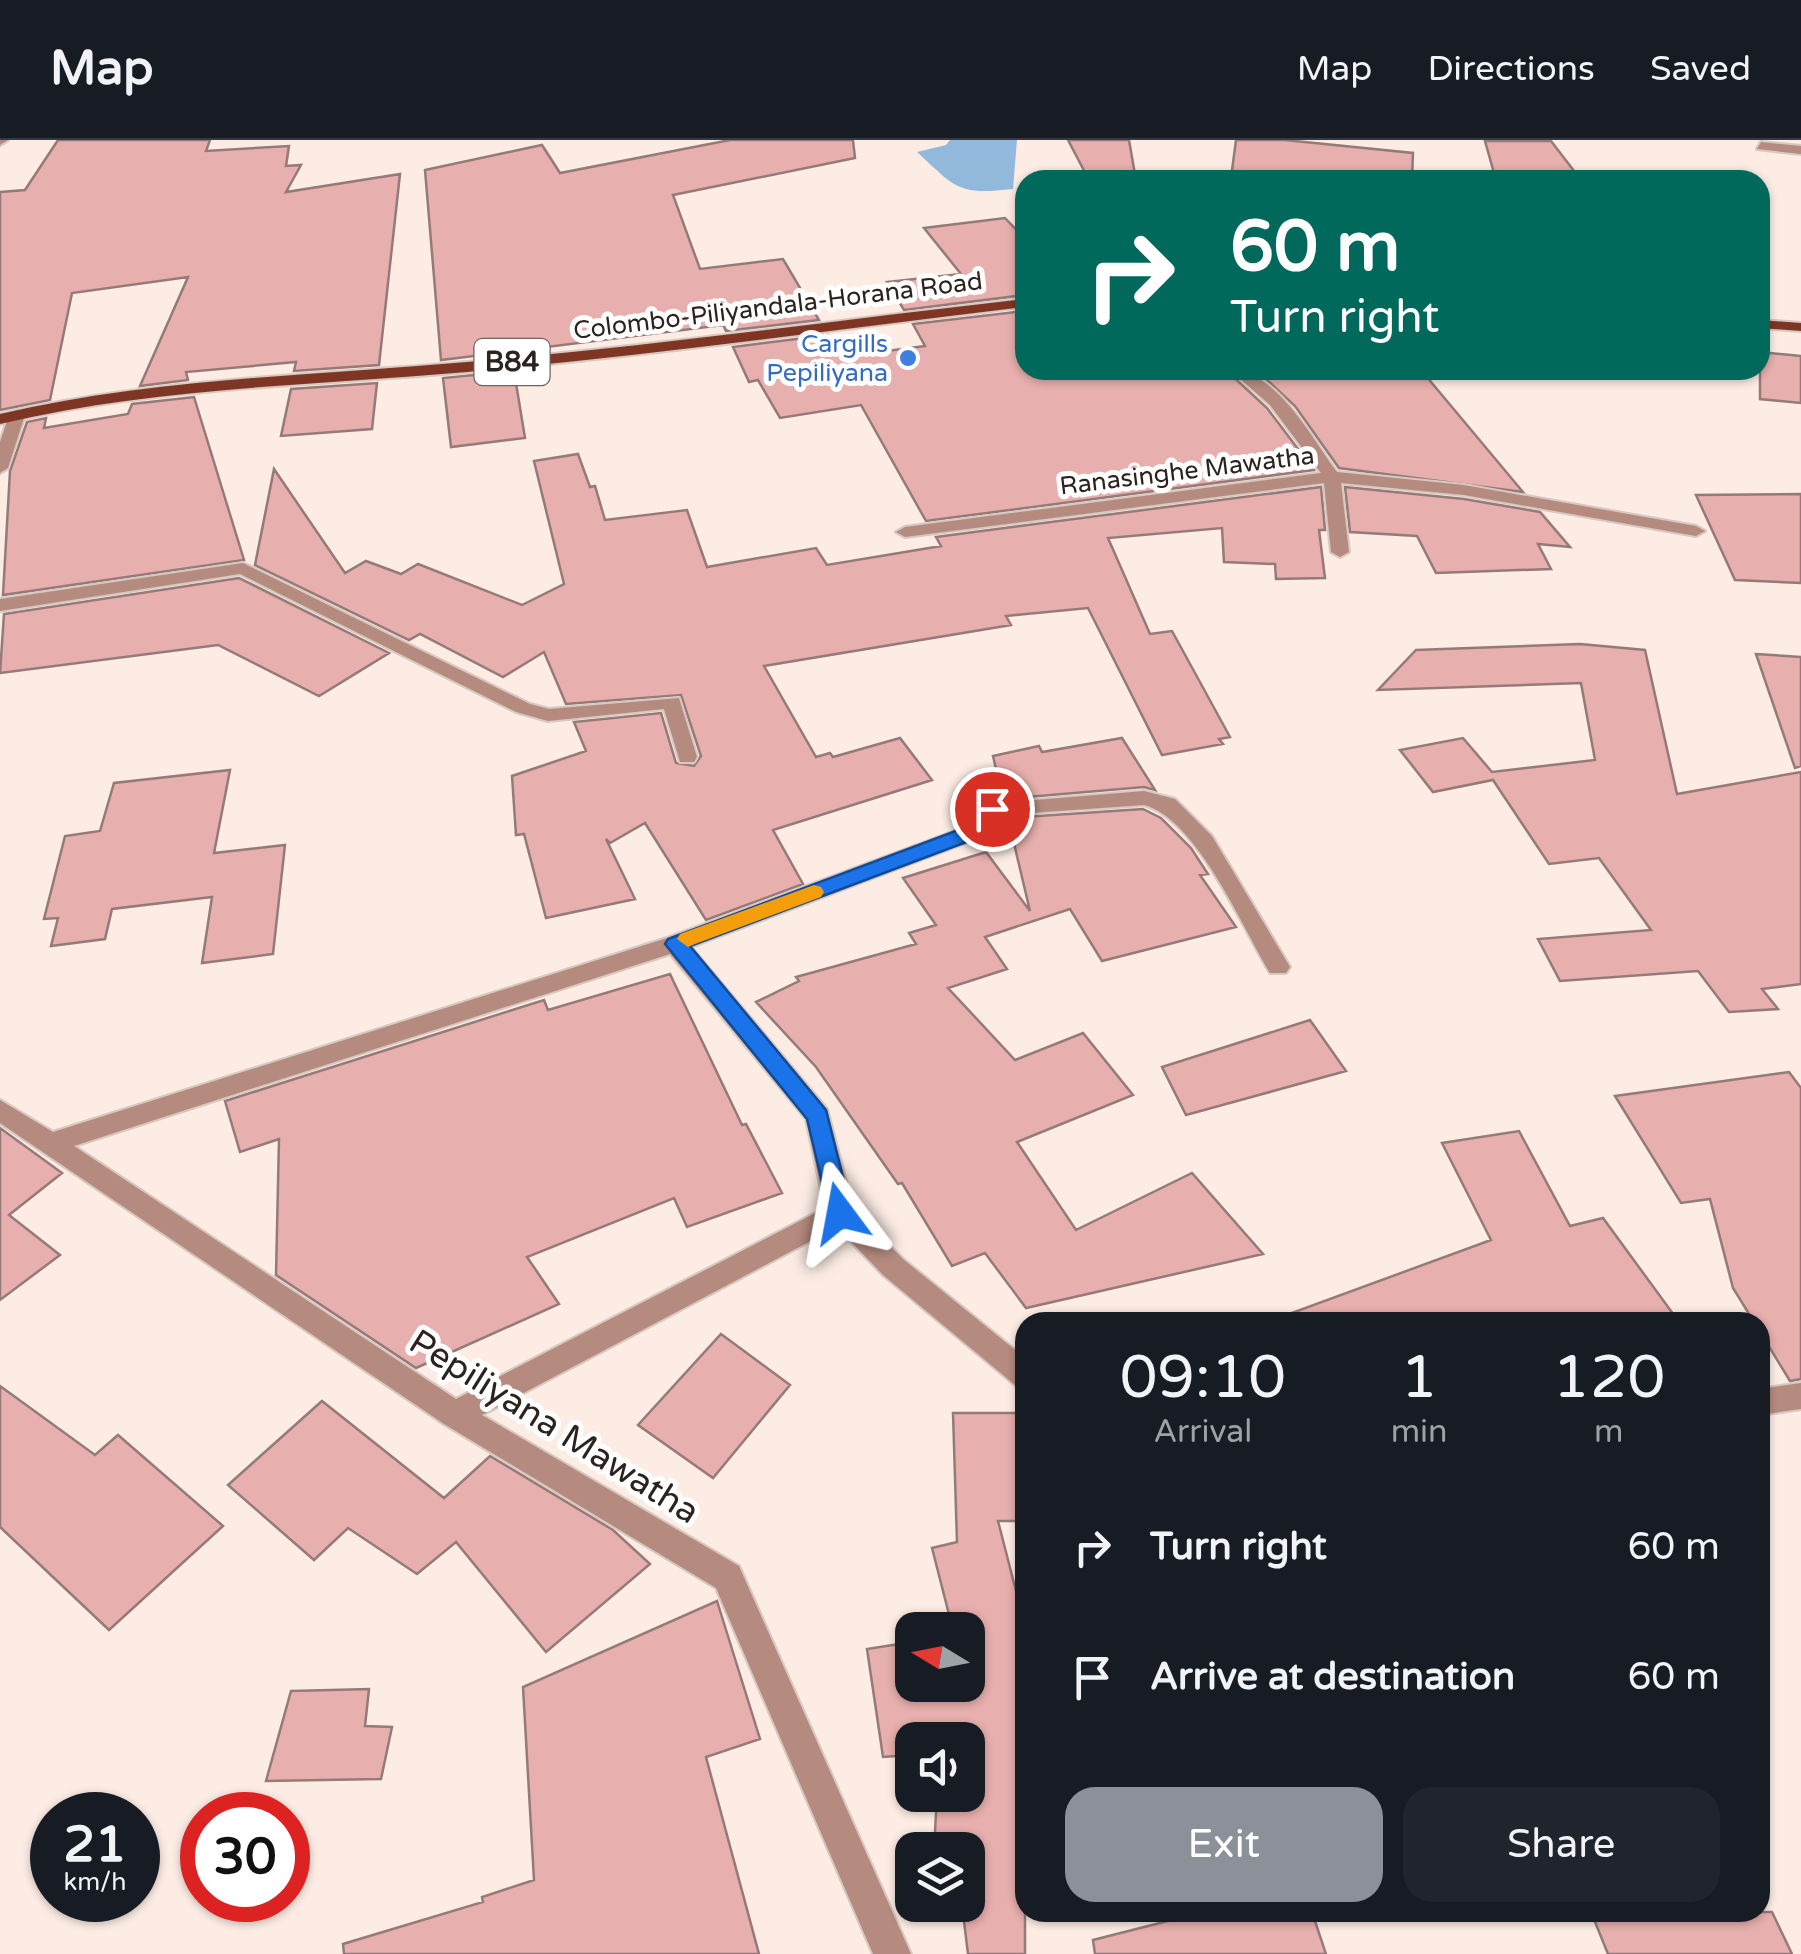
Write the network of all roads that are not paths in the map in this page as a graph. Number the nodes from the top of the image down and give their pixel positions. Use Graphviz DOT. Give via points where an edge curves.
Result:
graph roads {
  1 [pos="1761,146"];
  2 [pos="1801,150"];
  3 [pos="1015,304"];
  4 [pos="1770,325"];
  5 [pos="1801,328"];
  6 [pos="1250,380"];
  7 [pos="9,417"];
  8 [pos="0,468"];
  9 [pos="1332,477"];
  10 [pos="1696,531"];
  11 [pos="906,532"];
  12 [pos="1340,552"];
  13 [pos="0,606"];
  14 [pos="687,756"];
  15 [pos="676,944"];
  16 [pos="1278,967"];
  17 [pos="0,1110"];
  18 [pos="51,1142"];
  19 [pos="840,1213"];
  20 [pos="1015,1368"];
  21 [pos="1801,1396"];
  22 [pos="1770,1401"];
  23 [pos="455,1415"];
  24 [pos="892,1954"];
  1 -- 2 [label="street"];
  3 -- 7 [label="main road, Colombo-Piliyandala-Horana Road / B84" via="469,366 158,391"];
  4 -- 5 [label="main road"];
  6 -- 9 [label="street, Ranasinghe Mawatha" via="1276,402"];
  7 -- 8 [label="street"];
  9 -- 10 [label="street" via="1464,490"];
  9 -- 11 [label="street, Ranasinghe Mawatha"];
  9 -- 12 [label="street"];
  13 -- 14 [label="street" via="243,568 523,708 548,715 672,702"];
  15 -- 16 [label="street" via="986,827 992,809 1144,798 1167,804 1204,841"];
  15 -- 18 [label="street"];
  15 -- 19 [label="street" via="818,1116"];
  17 -- 18 [label="street, Pepiliyana Mawatha"];
  18 -- 23 [label="street, Pepiliyana Mawatha"];
  19 -- 20 [label="street" via="893,1268"];
  19 -- 23 [label="street"];
  21 -- 22 [label="street"];
  23 -- 24 [label="street, Pepiliyana Mawatha" via="728,1577"];
}
